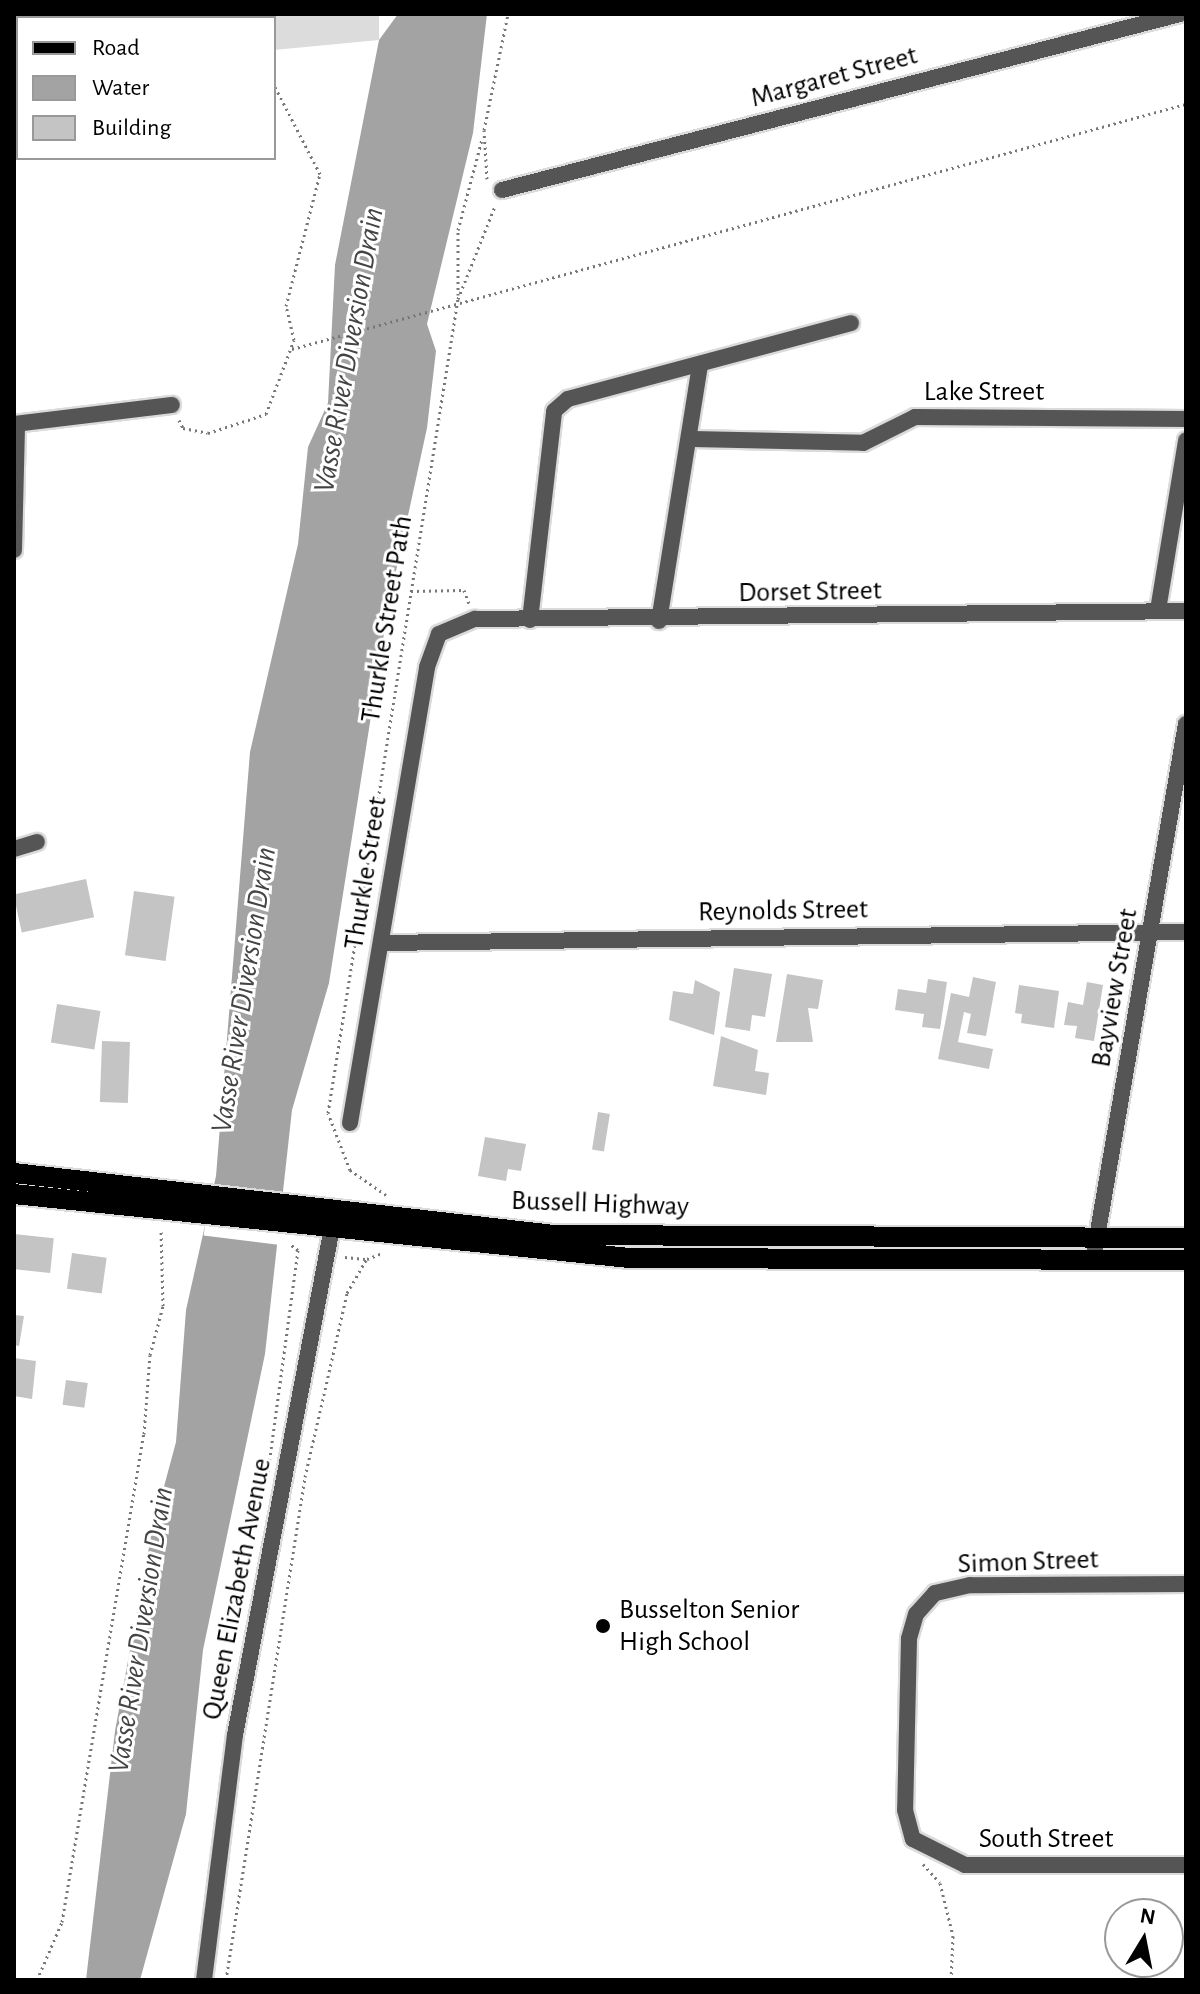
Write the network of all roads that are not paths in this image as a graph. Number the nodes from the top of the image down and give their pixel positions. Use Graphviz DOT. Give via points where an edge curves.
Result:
graph roads {
  1 [pos="1180,14"];
  2 [pos="502,190"];
  3 [pos="851,323"];
  4 [pos="700,365"];
  5 [pos="172,405"];
  6 [pos="1186,419"];
  7 [pos="15,424"];
  8 [pos="693,439"];
  9 [pos="1186,440"];
  10 [pos="14,550"];
  11 [pos="1158,610"];
  12 [pos="1186,611"];
  13 [pos="530,620"];
  14 [pos="659,621"];
  15 [pos="439,634"];
  16 [pos="1186,724"];
  17 [pos="37,842"];
  18 [pos="14,849"];
  19 [pos="1152,932"];
  20 [pos="1186,932"];
  21 [pos="381,943"];
  22 [pos="350,1123"];
  23 [pos="14,1173"];
  24 [pos="14,1194"];
  25 [pos="335,1210"];
  26 [pos="332,1232"];
  27 [pos="1096,1237"];
  28 [pos="1186,1238"];
  29 [pos="1093,1260"];
  30 [pos="1186,1260"];
  31 [pos="1186,1584"];
  32 [pos="916,1842"];
  33 [pos="1186,1865"];
  34 [pos="204,1980"];
  1 -- 2 [label="street, Margaret Street"];
  3 -- 4 [label="street"];
  4 -- 8 [label="street"];
  4 -- 13 [label="street" via="568,399 554,411"];
  5 -- 7 [label="street"];
  6 -- 8 [label="street, Lake Street" via="915,417 863,443"];
  7 -- 10 [label="street"];
  8 -- 14 [label="street"];
  9 -- 11 [label="street"];
  11 -- 12 [label="street, Dorset Street"];
  11 -- 14 [label="street, Dorset Street"];
  13 -- 14 [label="street, Dorset Street"];
  13 -- 15 [label="street, Dorset Street" via="475,619"];
  15 -- 21 [label="street, Thurkle Street" via="427,667"];
  16 -- 19 [label="street, Bayview Street"];
  17 -- 18 [label="street"];
  19 -- 20 [label="street, Reynolds Street"];
  19 -- 21 [label="street, Reynolds Street"];
  19 -- 27 [label="street, Bayview Street"];
  21 -- 22 [label="street, Thurkle Street"];
  23 -- 25 [label="main road, Bussell Highway"];
  24 -- 26 [label="main road, Bussell Highway" via="286,1233"];
  25 -- 26 [label="street, Queen Elizabeth Avenue"];
  25 -- 27 [label="main road, Bussell Highway" via="554,1235"];
  26 -- 29 [label="main road, Bussell Highway" via="629,1258"];
  26 -- 34 [label="street, Queen Elizabeth Avenue" via="235,1735"];
  27 -- 28 [label="main road, Bussell Highway"];
  27 -- 29 [label="street, Bayview Street"];
  29 -- 30 [label="main road, Bussell Highway"];
  31 -- 32 [label="street, Simon Street" via="970,1585 935,1593 916,1614 909,1639 905,1810"];
  32 -- 33 [label="street, South Street" via="965,1865"];
}
